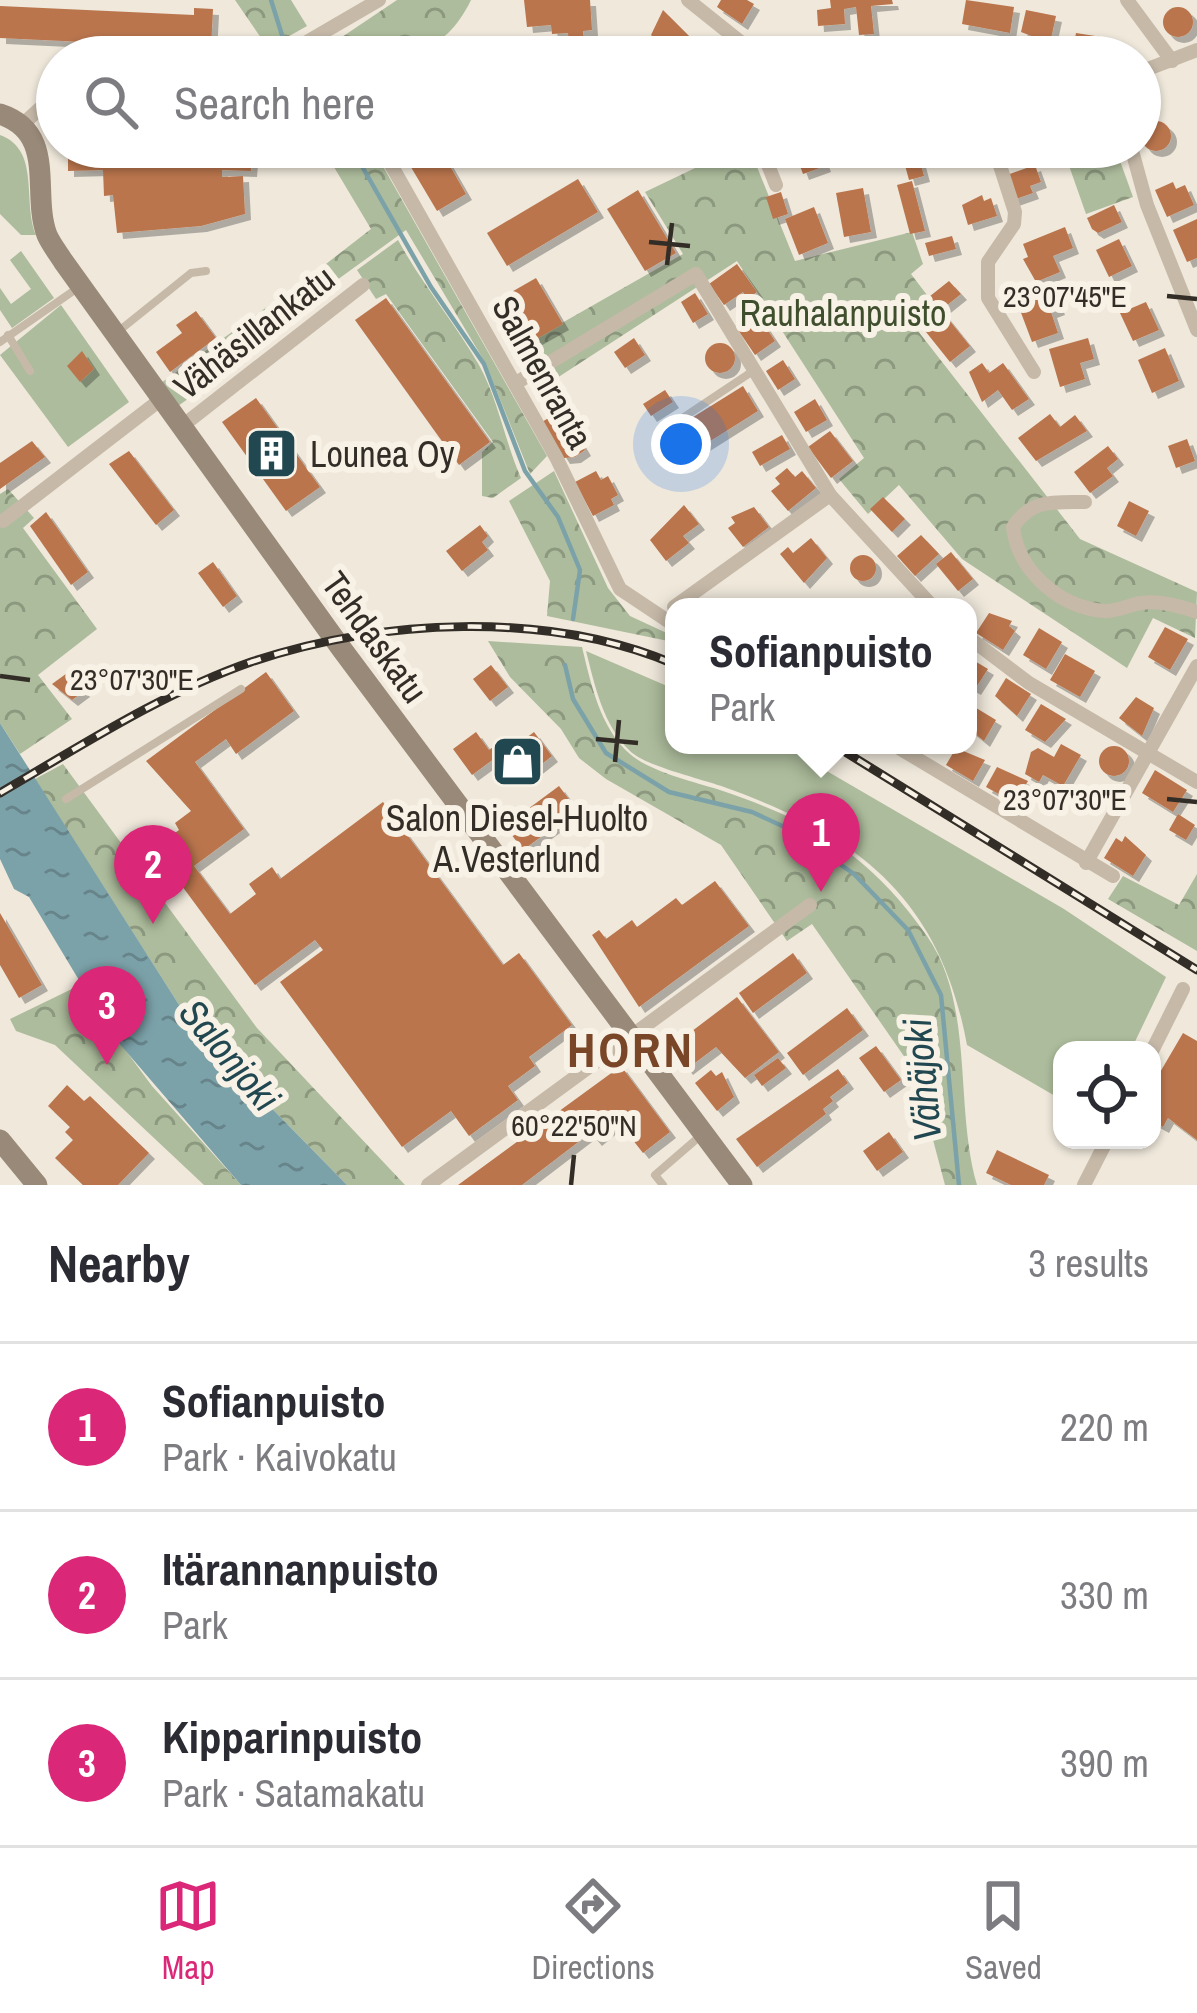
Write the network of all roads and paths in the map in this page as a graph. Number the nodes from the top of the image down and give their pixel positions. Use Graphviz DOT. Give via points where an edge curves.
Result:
graph roads {
  1 [pos="379,0"];
  2 [pos="688,0"];
  3 [pos="1126,0"];
  4 [pos="322,36"];
  5 [pos="733,36"];
  6 [pos="1153,36"];
  7 [pos="1161,46"];
  8 [pos="1197,50"];
  9 [pos="1172,61"];
  10 [pos="1161,65"];
  11 [pos="36,112"];
  12 [pos="0,114"];
  13 [pos="22,125"];
  14 [pos="36,151"];
  15 [pos="42,168"];
  16 [pos="393,168"];
  17 [pos="769,168"];
  18 [pos="1001,168"];
  19 [pos="1137,168"];
  20 [pos="776,185"];
  21 [pos="206,271"];
  22 [pos="363,285"];
  23 [pos="80,286"];
  24 [pos="1197,330"];
  25 [pos="114,334"];
  26 [pos="4,339"];
  27 [pos="30,370"];
  28 [pos="754,370"];
  29 [pos="1034,373"];
  30 [pos="516,383"];
  31 [pos="160,400"];
  32 [pos="678,421"];
  33 [pos="181,427"];
  34 [pos="830,496"];
  35 [pos="1085,502"];
  36 [pos="3,521"];
  37 [pos="687,598"];
  38 [pos="925,598"];
  39 [pos="1197,612"];
  40 [pos="665,613"];
  41 [pos="659,617"];
  42 [pos="665,620"];
  43 [pos="977,644"];
  44 [pos="1197,666"];
  45 [pos="241,689"];
  46 [pos="909,754"];
  47 [pos="1148,754"];
  48 [pos="1197,782"];
  49 [pos="66,799"];
  50 [pos="1087,863"];
  51 [pos="1113,876"];
  52 [pos="810,905"];
  53 [pos="1190,993"];
  54 [pos="630,1035"];
  55 [pos="1159,1041"];
  56 [pos="704,1132"];
  57 [pos="0,1140"];
  58 [pos="1102,1149"];
  59 [pos="37,1185"];
  60 [pos="428,1185"];
  61 [pos="663,1185"];
  62 [pos="742,1185"];
  63 [pos="1084,1185"];
  1 -- 4 [label="street"];
  2 -- 5 [label="street"];
  3 -- 6 [label="street"];
  7 -- 9 [label="street"];
  8 -- 9 [label="street"];
  9 -- 10 [label="street"];
  11 -- 13 [label="street"];
  12 -- 13 [label="street"];
  13 -- 14 [label="street, Tehdaskatu"];
  15 -- 23 [label="street, Tehdaskatu" via="47,235"];
  16 -- 30 [label="street, Salmenranta"];
  17 -- 20 [label="street"];
  18 -- 29 [label="street" via="1014,224 988,262 988,298"];
  19 -- 24 [label="street"];
  21 -- 25 [label="lane" via="191,273"];
  22 -- 33 [label="street, Vähäsillankatu"];
  23 -- 25 [label="street, Tehdaskatu"];
  23 -- 26 [label="lane"];
  25 -- 31 [label="street, Tehdaskatu"];
  26 -- 27 [label="lane"];
  28 -- 30 [label="street" via="696,274"];
  28 -- 32 [label="lane"];
  28 -- 34 [label="street"];
  30 -- 41 [label="street, Salmenranta" via="620,589"];
  31 -- 33 [label="street, Tehdaskatu"];
  31 -- 36 [label="street, Vähäsillankatu"];
  33 -- 54 [label="street, Tehdaskatu"];
  34 -- 37 [label="street"];
  34 -- 38 [label="street"];
  35 -- 39 [label="street" via="1042,502 1013,527 1015,546 1040,583 1106,611 1141,603"];
  40 -- 41 [label="street"];
  41 -- 42 [label="street, Salmenranta"];
  43 -- 47 [label="street"];
  44 -- 47 [label="street"];
  45 -- 49 [label="lane"];
  46 -- 50 [label="street"];
  47 -- 48 [label="street"];
  47 -- 50 [label="street"];
  50 -- 51 [label="street"];
  52 -- 54 [label="street"];
  53 -- 55 [label="street"];
  54 -- 56 [label="street, Tehdaskatu"];
  54 -- 60 [label="street"];
  56 -- 61 [label="lane" via="656,1175"];
  56 -- 62 [label="street, Tehdaskatu"];
  57 -- 59 [label="street"];
  58 -- 63 [label="street"];
}
